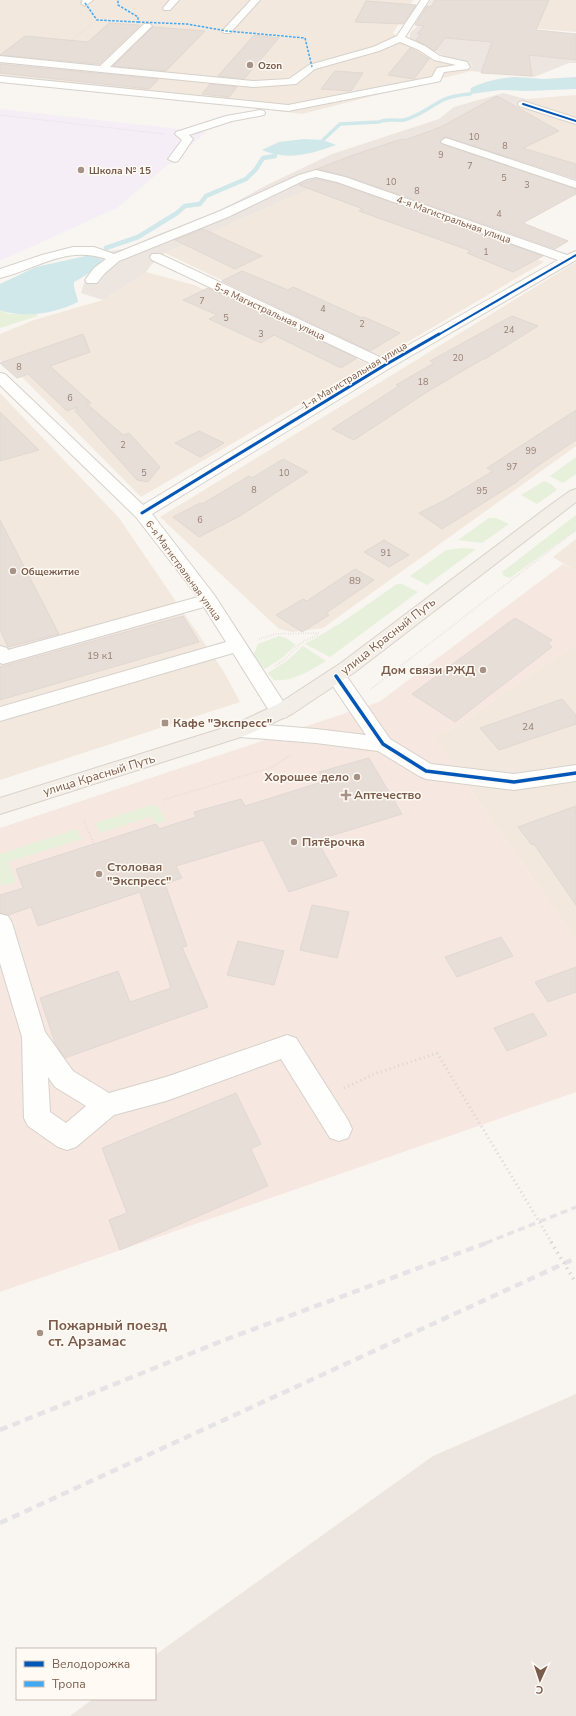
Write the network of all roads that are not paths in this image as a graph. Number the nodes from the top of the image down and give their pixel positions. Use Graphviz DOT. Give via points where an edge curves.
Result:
graph roads {
  1 [pos="175,0"];
  2 [pos="256,0"];
  3 [pos="424,0"];
  4 [pos="168,8"];
  5 [pos="147,26"];
  6 [pos="227,31"];
  7 [pos="400,38"];
  8 [pos="376,49"];
  9 [pos="399,52"];
  10 [pos="414,55"];
  11 [pos="437,58"];
  12 [pos="0,59"];
  13 [pos="103,68"];
  14 [pos="0,79"];
  15 [pos="292,82"];
  16 [pos="523,104"];
  17 [pos="288,108"];
  18 [pos="576,121"];
  19 [pos="446,140"];
  20 [pos="174,159"];
  21 [pos="576,185"];
  22 [pos="156,257"];
  23 [pos="572,257"];
  24 [pos="114,258"];
  25 [pos="0,274"];
  26 [pos="92,280"];
  27 [pos="385,365"];
  28 [pos="0,377"];
  29 [pos="576,494"];
  30 [pos="142,513"];
  31 [pos="209,600"];
  32 [pos="237,645"];
  33 [pos="1,656"];
  34 [pos="336,676"];
  35 [pos="280,712"];
  36 [pos="0,714"];
  37 [pos="240,730"];
  38 [pos="383,744"];
  39 [pos="576,774"];
  40 [pos="0,806"];
  41 [pos="0,923"];
  42 [pos="34,1037"];
  43 [pos="107,1105"];
  44 [pos="339,1130"];
  1 -- 4 [label="street"];
  2 -- 6 [label="street"];
  3 -- 7 [label="street"];
  5 -- 13 [label="street"];
  7 -- 8 [label="street"];
  7 -- 11 [label="street"];
  8 -- 9 [label="street"];
  8 -- 15 [label="street" via="312,67"];
  10 -- 11 [label="street"];
  11 -- 17 [label="street" via="464,64 465,67 440,70 436,79"];
  12 -- 13 [label="street"];
  13 -- 15 [label="street" via="253,84"];
  14 -- 17 [label="street"];
  15 -- 17 [label="street" via="302,90"];
  16 -- 18 [label="street"];
  17 -- 20 [label="street" via="230,118 180,134 188,139"];
  19 -- 21 [label="street"];
  22 -- 27 [label="street, 5-я Магистральная улица"];
  23 -- 24 [label="street, 4-я Магистральная улица" via="316,172 224,214"];
  23 -- 27 [label="street, 1-я Магистральная улица"];
  24 -- 25 [label="street" via="93,251 68,252 22,264"];
  24 -- 26 [label="street, 4-я Магистральная улица"];
  27 -- 30 [label="street, 1-я Магистральная улица"];
  28 -- 30 [label="street, 6-я Магистральная улица"];
  29 -- 34 [label="main road, улица Красный Путь"];
  30 -- 31 [label="street, 6-я Магистральная улица"];
  31 -- 32 [label="street, 6-я Магистральная улица"];
  31 -- 33 [label="street"];
  32 -- 35 [label="street, 6-я Магистральная улица"];
  32 -- 36 [label="street"];
  34 -- 35 [label="main road, улица Красный Путь"];
  34 -- 38 [label="street"];
  35 -- 37 [label="main road, улица Красный Путь" via="259,724"];
  37 -- 38 [label="street"];
  37 -- 40 [label="main road, улица Красный Путь"];
  38 -- 39 [label="street" via="426,771 514,782"];
  41 -- 42 [label="street"];
  42 -- 43 [label="street" via="64,1079"];
  42 -- 43 [label="street" via="37,1118 68,1138"];
  43 -- 44 [label="street" via="166,1089 287,1046"];
}
